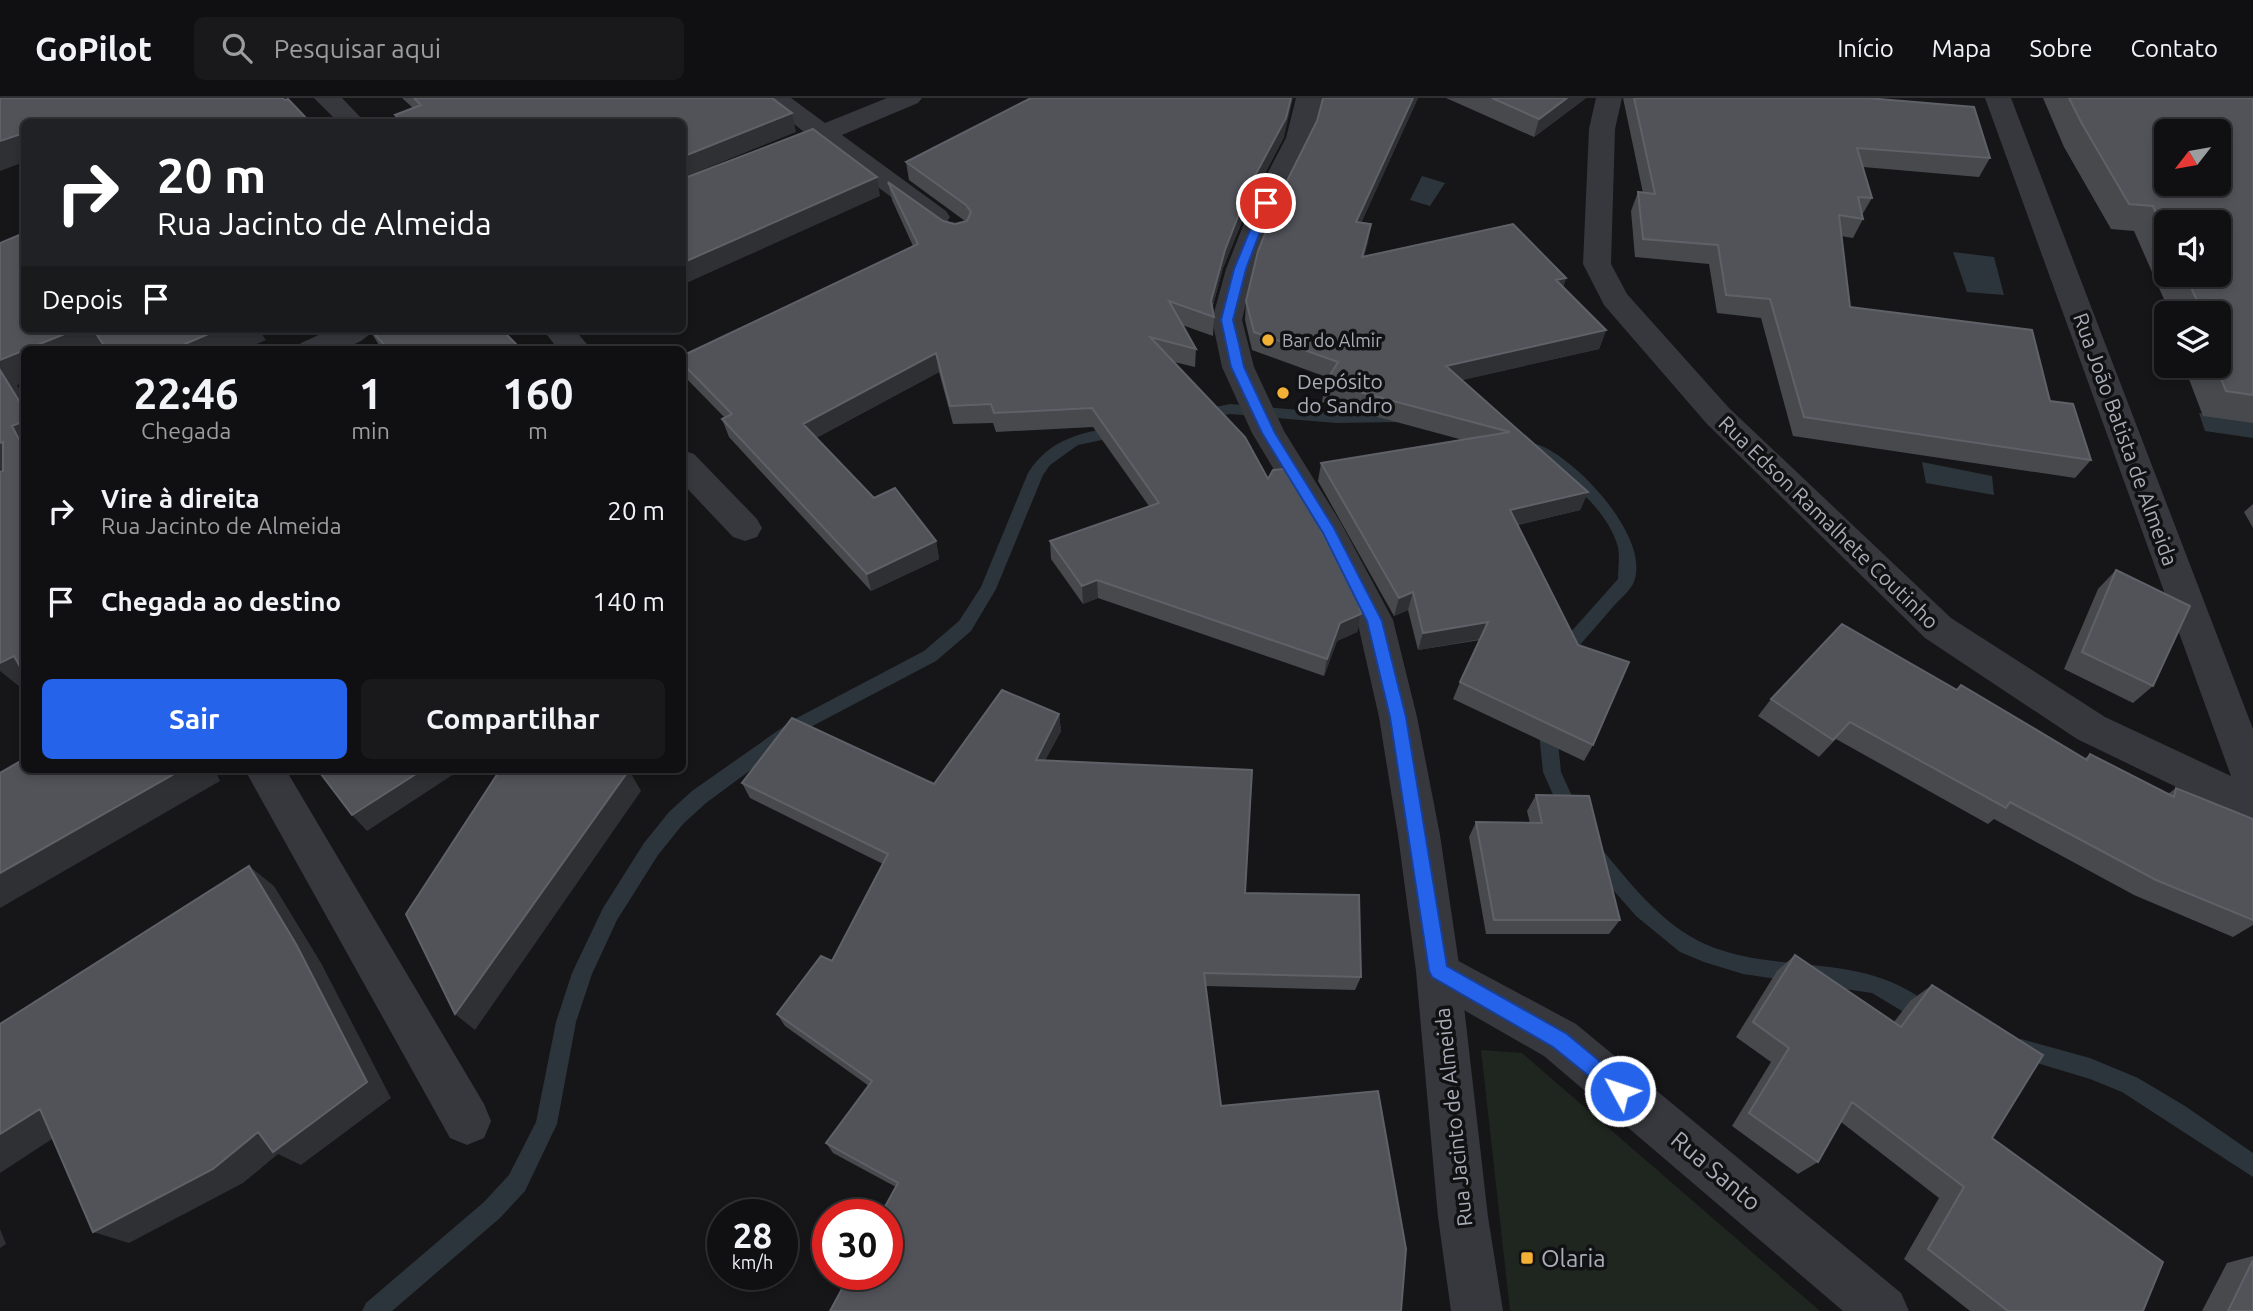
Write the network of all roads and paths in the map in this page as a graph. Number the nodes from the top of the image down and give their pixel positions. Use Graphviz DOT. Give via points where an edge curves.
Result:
graph roads {
  1 [pos="327,98"];
  2 [pos="775,98"];
  3 [pos="909,98"];
  4 [pos="1309,98"];
  5 [pos="1609,98"];
  6 [pos="1998,98"];
  7 [pos="349,119"];
  8 [pos="823,133"];
  9 [pos="686,189"];
  10 [pos="957,232"];
  11 [pos="349,333"];
  12 [pos="561,333"];
  13 [pos="321,346"];
  14 [pos="573,346"];
  15 [pos="686,466"];
  16 [pos="744,528"];
  17 [pos="267,773"];
  18 [pos="2253,781"];
  19 [pos="2253,806"];
  20 [pos="1438,971"];
  21 [pos="467,1121"];
  22 [pos="1477,1311"];
  23 [pos="1883,1311"];
  1 -- 7 [label="street"];
  2 -- 8 [label="street"];
  3 -- 8 [label="street"];
  4 -- 20 [label="street, Rua Jacinto de Almeida" via="1299,138 1240,269 1227,320 1238,367 1268,433 1329,532 1375,621 1398,717"];
  5 -- 19 [label="street, Rua Edson Ramalhete Coutinho" via="1602,129 1597,264 1614,298 1718,416 1938,628 2091,728"];
  6 -- 18 [label="street, Rua João Batista de Almeida"];
  8 -- 9 [label="street"];
  8 -- 10 [label="street"];
  11 -- 13 [label="street"];
  12 -- 14 [label="street"];
  15 -- 16 [label="street"];
  17 -- 21 [label="street"];
  20 -- 22 [label="street, Rua Jacinto de Almeida"];
  20 -- 23 [label="street, Rua Santo" via="1560,1040"];
}
